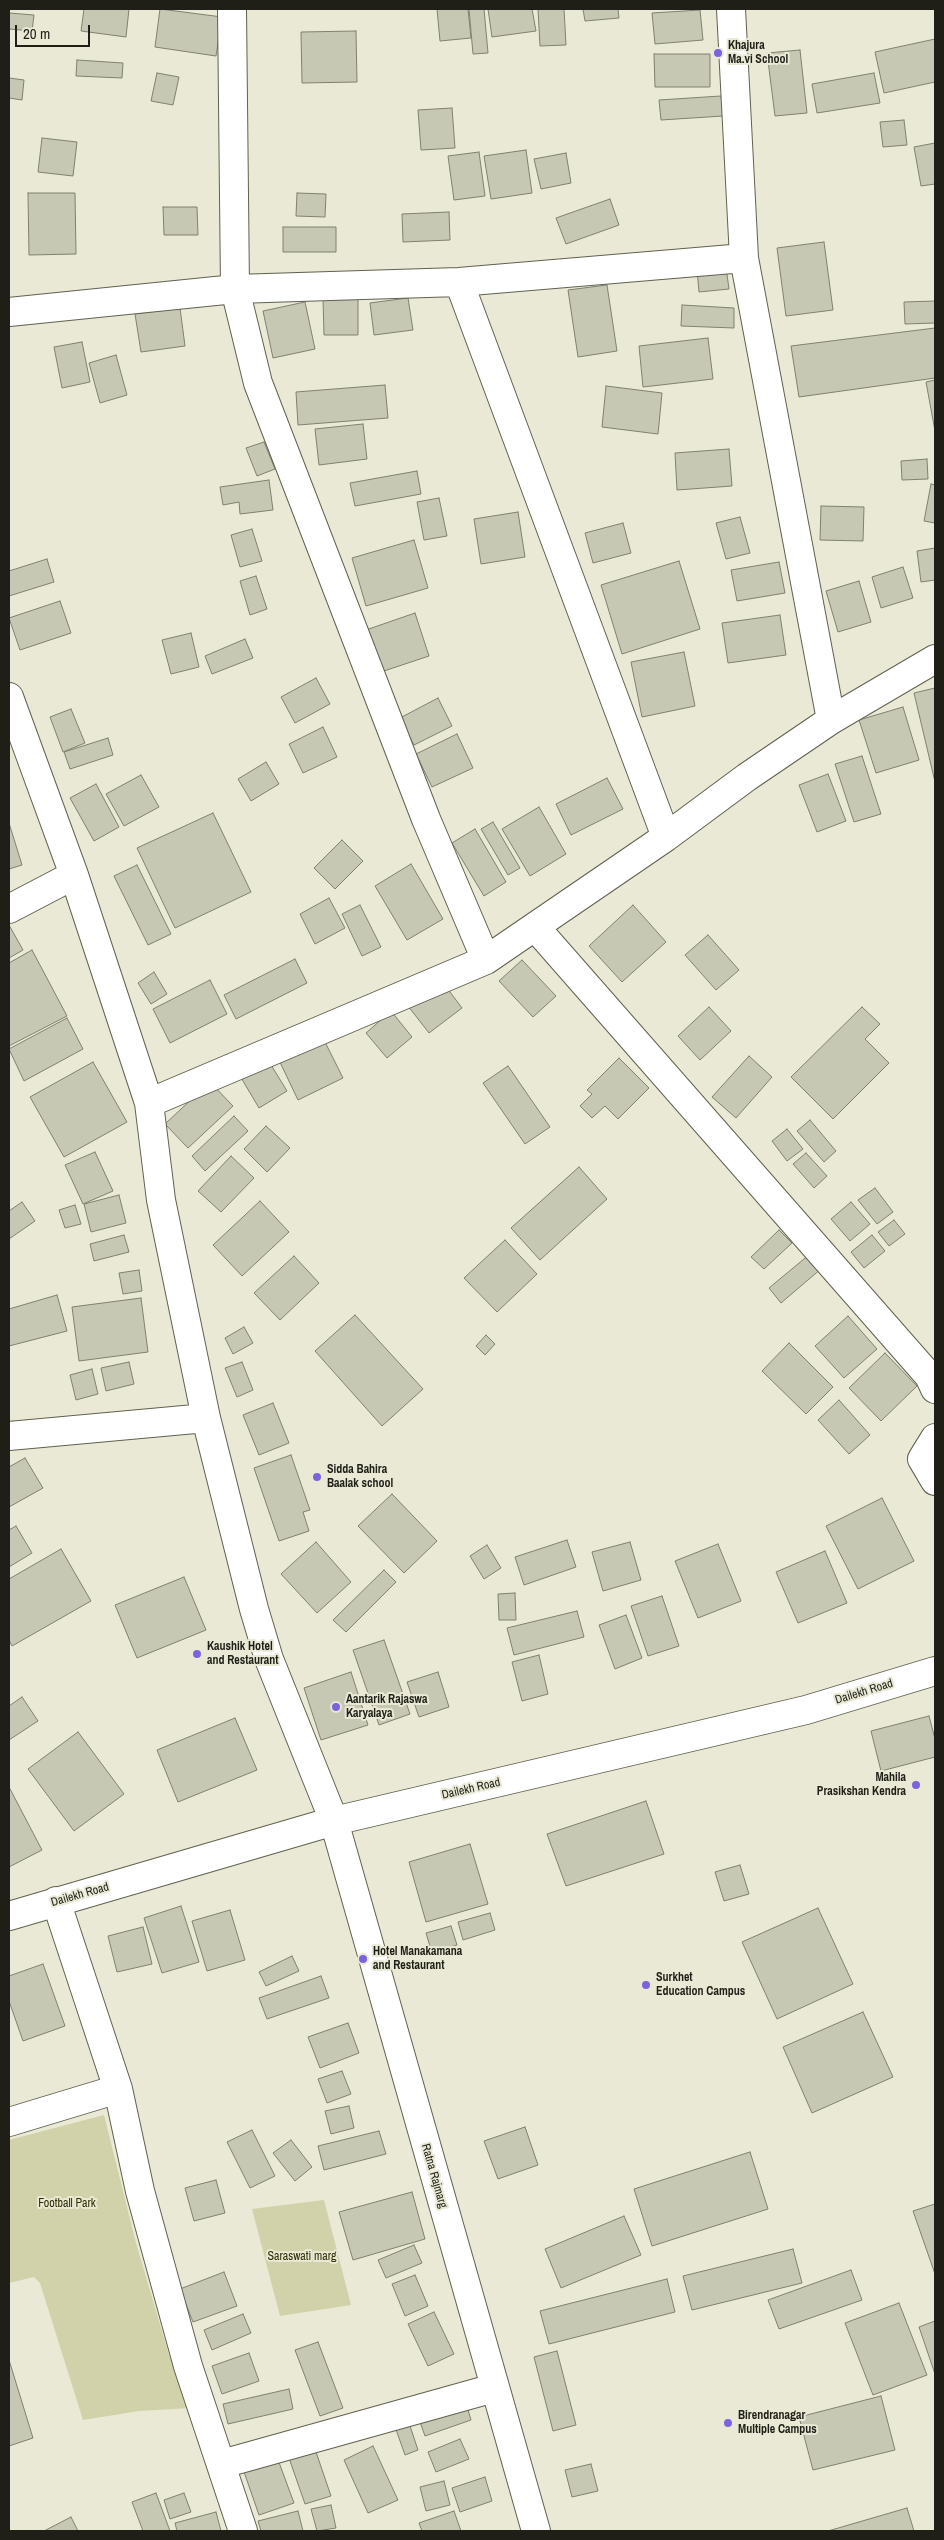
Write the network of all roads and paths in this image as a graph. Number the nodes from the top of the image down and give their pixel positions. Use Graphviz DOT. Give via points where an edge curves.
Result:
graph roads {
  1 [pos="232,9"];
  2 [pos="731,9"];
  3 [pos="744,258"];
  4 [pos="459,282"];
  5 [pos="235,289"];
  6 [pos="9,312"];
  7 [pos="935,659"];
  8 [pos="9,698"];
  9 [pos="831,720"];
  10 [pos="666,837"];
  11 [pos="74,875"];
  12 [pos="9,909"];
  13 [pos="536,928"];
  14 [pos="486,960"];
  15 [pos="149,1103"];
  16 [pos="935,1389"];
  17 [pos="206,1418"];
  18 [pos="9,1436"];
  19 [pos="935,1438"];
  20 [pos="935,1482"];
  21 [pos="935,1670"];
  22 [pos="334,1821"];
  23 [pos="56,1901"];
  24 [pos="9,1916"];
  25 [pos="118,2089"];
  26 [pos="9,2122"];
  27 [pos="494,2388"];
  28 [pos="222,2464"];
  29 [pos="242,2531"];
  30 [pos="536,2531"];
  1 -- 5 [label="street"];
  2 -- 3 [label="street"];
  3 -- 4 [label="street"];
  3 -- 9 [label="street"];
  4 -- 5 [label="street"];
  4 -- 10 [label="street"];
  5 -- 6 [label="street"];
  5 -- 14 [label="street" via="258,383 426,819"];
  7 -- 9 [label="street"];
  8 -- 11 [label="street, Ratna Rajmarg"];
  9 -- 10 [label="street"];
  10 -- 13 [label="street"];
  11 -- 12 [label="street"];
  11 -- 15 [label="street, Ratna Rajmarg"];
  13 -- 14 [label="street"];
  13 -- 16 [label="street" via="929,1376"];
  14 -- 15 [label="street"];
  15 -- 17 [label="street, Ratna Rajmarg" via="161,1200"];
  17 -- 18 [label="street"];
  17 -- 22 [label="street, Ratna Rajmarg" via="269,1659"];
  19 -- 20 [label="street" via="922,1459"];
  21 -- 22 [label="street, Dailekh Road" via="806,1710"];
  22 -- 23 [label="street, Dailekh Road"];
  22 -- 27 [label="street, Ratna Rajmarg"];
  23 -- 24 [label="street, Dailekh Road"];
  23 -- 25 [label="street"];
  25 -- 26 [label="street"];
  25 -- 28 [label="street" via="140,2191 188,2366"];
  27 -- 28 [label="street"];
  27 -- 30 [label="street, Ratna Rajmarg"];
  28 -- 29 [label="street"];
}
